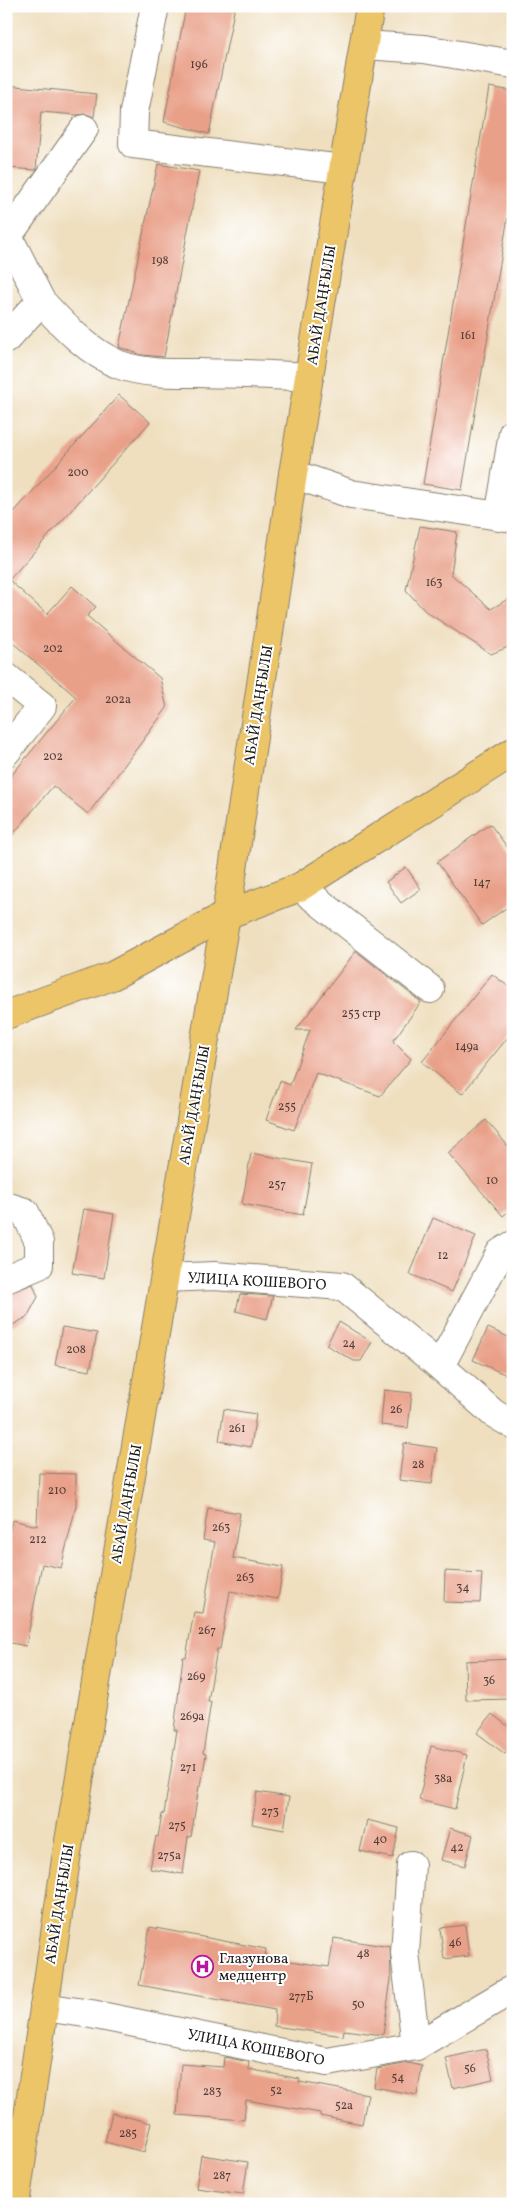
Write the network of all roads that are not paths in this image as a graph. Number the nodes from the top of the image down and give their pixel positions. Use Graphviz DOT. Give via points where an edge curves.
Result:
graph roads {
  1 [pos="155,6"];
  2 [pos="370,6"];
  3 [pos="364,45"];
  4 [pos="513,64"];
  5 [pos="84,129"];
  6 [pos="343,169"];
  7 [pos="7,235"];
  8 [pos="41,300"];
  9 [pos="6,339"];
  10 [pos="309,378"];
  11 [pos="513,433"];
  12 [pos="292,474"];
  13 [pos="506,517"];
  14 [pos="6,677"];
  15 [pos="6,752"];
  16 [pos="513,752"];
  17 [pos="300,887"];
  18 [pos="226,915"];
  19 [pos="430,989"];
  20 [pos="6,1015"];
  21 [pos="6,1206"];
  22 [pos="513,1246"];
  23 [pos="6,1278"];
  24 [pos="164,1278"];
  25 [pos="440,1366"];
  26 [pos="513,1425"];
  27 [pos="412,1865"];
  28 [pos="513,1989"];
  29 [pos="44,2007"];
  30 [pos="416,2046"];
  31 [pos="15,2204"];
  1 -- 6 [label="street" via="134,112 133,144"];
  2 -- 3 [label="main road, АБАЙ ДАҢҒЫЛЫ"];
  3 -- 4 [label="street" via="424,49"];
  3 -- 6 [label="main road, АБАЙ ДАҢҒЫЛЫ"];
  5 -- 7 [label="street"];
  6 -- 10 [label="main road, АБАЙ ДАҢҒЫЛЫ"];
  7 -- 8 [label="street"];
  8 -- 9 [label="street"];
  8 -- 10 [label="street" via="65,327 119,365 155,372 280,374"];
  10 -- 12 [label="main road, АБАЙ ДАҢҒЫЛЫ"];
  11 -- 13 [label="street"];
  12 -- 13 [label="street" via="351,494"];
  12 -- 18 [label="main road, АБАЙ ДАҢҒЫЛЫ"];
  14 -- 15 [label="street" via="42,706"];
  16 -- 17 [label="main road"];
  17 -- 18 [label="main road"];
  17 -- 19 [label="street"];
  18 -- 20 [label="main road" via="112,976"];
  18 -- 24 [label="main road, АБАЙ ДАҢҒЫЛЫ"];
  21 -- 23 [label="street" via="25,1212 39,1242 40,1264"];
  22 -- 25 [label="street" via="500,1253"];
  24 -- 25 [label="street, УЛИЦА КОШЕВОГО" via="214,1276 342,1286"];
  24 -- 29 [label="main road, АБАЙ ДАҢҒЫЛЫ"];
  25 -- 26 [label="street, УЛИЦА КОШЕВОГО" via="493,1413"];
  27 -- 30 [label="street" via="405,1954"];
  28 -- 30 [label="street, УЛИЦА КОШЕВОГО"];
  29 -- 30 [label="street, УЛИЦА КОШЕВОГО" via="327,2062"];
  29 -- 31 [label="main road, АБАЙ ДАҢҒЫЛЫ"];
}
